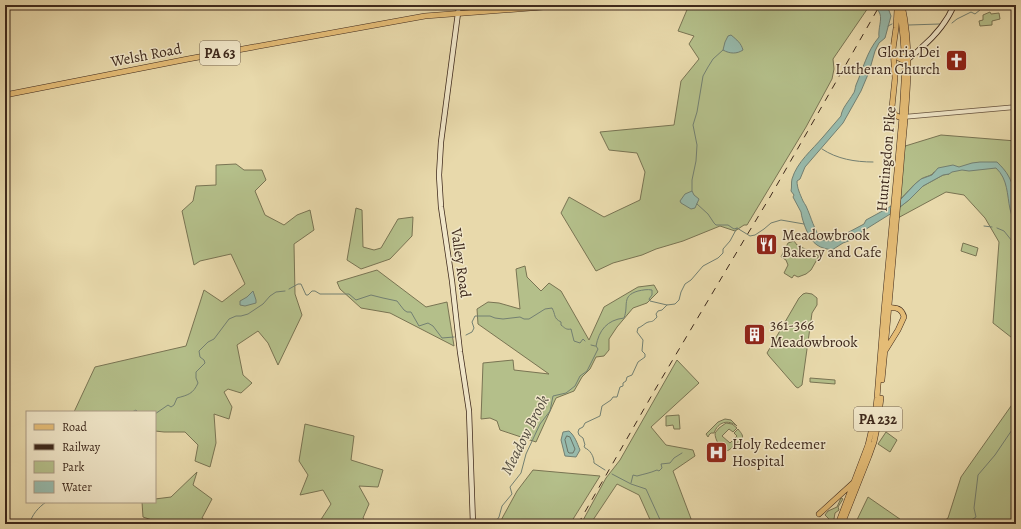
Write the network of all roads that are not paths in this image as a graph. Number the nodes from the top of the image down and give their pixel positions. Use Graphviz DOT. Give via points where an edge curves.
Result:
graph roads {
  1 [pos="459,5"];
  2 [pos="553,5"];
  3 [pos="897,5"];
  4 [pos="902,5"];
  5 [pos="954,5"];
  6 [pos="458,13"];
  7 [pos="893,48"];
  8 [pos="907,59"];
  9 [pos="5,97"];
  10 [pos="1016,107"];
  11 [pos="904,117"];
  12 [pos="895,216"];
  13 [pos="889,308"];
  14 [pos="885,352"];
  15 [pos="855,481"];
  16 [pos="819,514"];
  17 [pos="473,524"];
  18 [pos="838,524"];
  19 [pos="842,524"];
  1 -- 6 [label="street, Valley Road"];
  2 -- 6 [label="main road, Welsh Road / PA 63"];
  3 -- 7 [label="main road"];
  3 -- 8 [label="main road, Huntingdon Pike / PA 232"];
  4 -- 8 [label="main road, Huntingdon Pike / PA 232" via="908,40"];
  5 -- 8 [label="main road" via="938,32"];
  6 -- 9 [label="main road, Welsh Road / PA 63" via="425,16 269,43"];
  6 -- 17 [label="main road, Valley Road" via="439,175 441,207 469,411"];
  7 -- 8 [label="main road" via="898,58"];
  7 -- 11 [label="main road" via="895,78 892,107 895,115"];
  8 -- 11 [label="main road, Huntingdon Pike / PA 232"];
  10 -- 11 [label="street"];
  11 -- 12 [label="main road, Huntingdon Pike / PA 232"];
  12 -- 13 [label="main road, Huntingdon Pike / PA 232"];
  12 -- 15 [label="main road, Huntingdon Pike / PA 232" via="875,415 868,445"];
  13 -- 14 [label="main road, Huntingdon Pike / PA 232"];
  13 -- 14 [label="main road" via="898,309 904,317"];
  14 -- 19 [label="main road, Huntingdon Pike / PA 232" via="874,442"];
  15 -- 16 [label="main road"];
  15 -- 18 [label="main road, Huntingdon Pike / PA 232"];
}
